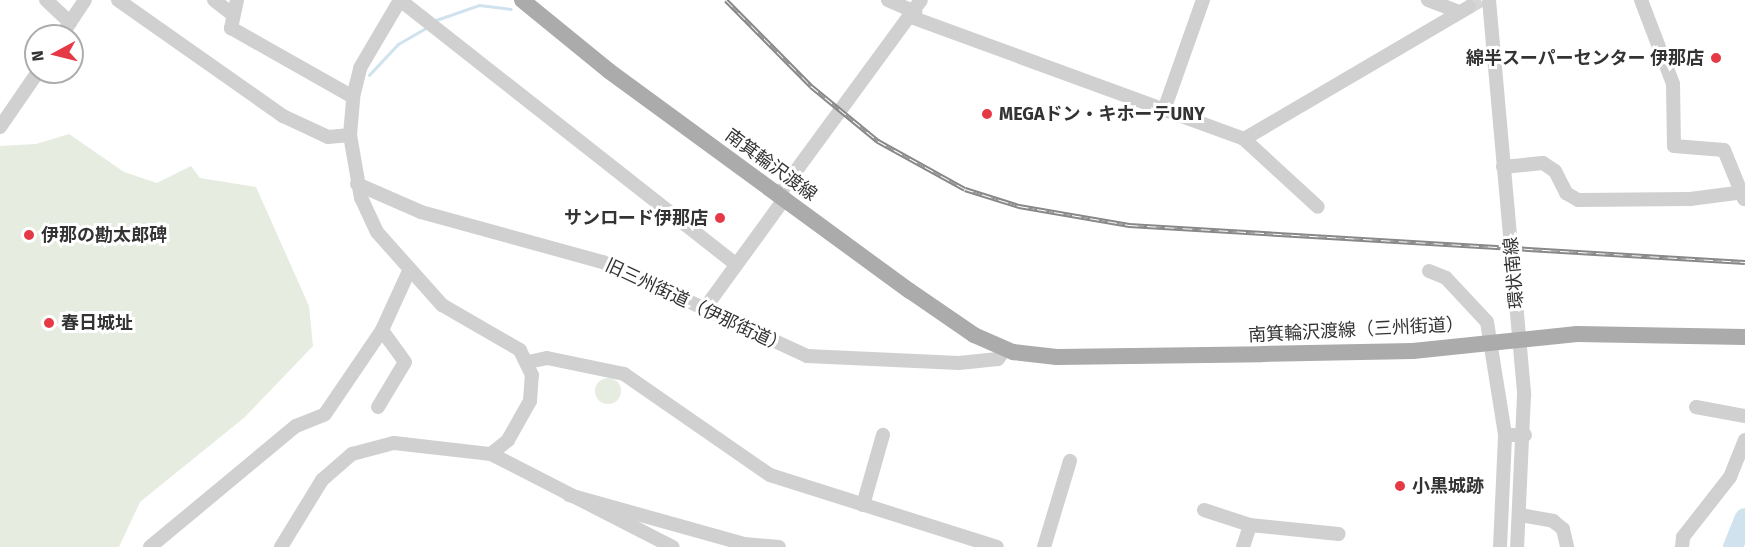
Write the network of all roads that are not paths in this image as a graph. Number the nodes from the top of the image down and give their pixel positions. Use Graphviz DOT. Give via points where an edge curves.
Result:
graph roads {
  1 [pos="46,0"];
  2 [pos="86,0"];
  3 [pos="118,0"];
  4 [pos="214,0"];
  5 [pos="237,0"];
  6 [pos="400,0"];
  7 [pos="522,0"];
  8 [pos="888,0"];
  9 [pos="1203,0"];
  10 [pos="1428,0"];
  11 [pos="1489,0"];
  12 [pos="1641,0"];
  13 [pos="916,10"];
  14 [pos="234,15"];
  15 [pos="70,22"];
  16 [pos="30,84"];
  17 [pos="353,97"];
  18 [pos="1164,110"];
  19 [pos="0,127"];
  20 [pos="350,135"];
  21 [pos="1244,138"];
  22 [pos="1503,167"];
  23 [pos="357,184"];
  24 [pos="1744,195"];
  25 [pos="782,196"];
  26 [pos="1318,207"];
  27 [pos="736,264"];
  28 [pos="409,271"];
  29 [pos="1429,271"];
  30 [pos="705,308"];
  31 [pos="382,330"];
  32 [pos="1745,337"];
  33 [pos="1520,340"];
  34 [pos="1491,342"];
  35 [pos="1005,349"];
  36 [pos="528,362"];
  37 [pos="378,407"];
  38 [pos="1696,407"];
  39 [pos="1745,416"];
  40 [pos="883,435"];
  41 [pos="1505,435"];
  42 [pos="1525,435"];
  43 [pos="1745,440"];
  44 [pos="491,454"];
  45 [pos="1070,461"];
  46 [pos="569,495"];
  47 [pos="862,505"];
  48 [pos="1204,510"];
  49 [pos="1520,515"];
  50 [pos="1250,525"];
  51 [pos="954,533"];
  52 [pos="1339,534"];
  53 [pos="150,547"];
  54 [pos="281,547"];
  55 [pos="673,547"];
  56 [pos="779,547"];
  57 [pos="949,547"];
  58 [pos="997,547"];
  59 [pos="1044,547"];
  60 [pos="1243,547"];
  61 [pos="1500,547"];
  62 [pos="1517,547"];
  63 [pos="1567,547"];
  64 [pos="1682,547"];
  1 -- 15 [label="street"];
  2 -- 15 [label="street"];
  3 -- 20 [label="street" via="274,111 328,137"];
  4 -- 14 [label="street"];
  5 -- 14 [label="street"];
  6 -- 17 [label="street" via="360,68"];
  6 -- 27 [label="street"];
  7 -- 25 [label="main road, 南箕輪沢渡線" via="609,71"];
  8 -- 13 [label="street"];
  9 -- 18 [label="street"];
  10 -- 21 [label="street" via="1465,10"];
  11 -- 22 [label="street, 環状南線"];
  12 -- 24 [label="street" via="1673,84 1674,146 1724,150"];
  13 -- 18 [label="street"];
  13 -- 25 [label="street"];
  14 -- 17 [label="street" via="231,28"];
  16 -- 19 [label="street"];
  17 -- 20 [label="street"];
  18 -- 21 [label="street"];
  20 -- 23 [label="street"];
  21 -- 26 [label="street"];
  22 -- 24 [label="street" via="1543,163 1555,171 1566,193 1578,200"];
  22 -- 33 [label="street, 環状南線"];
  23 -- 28 [label="street" via="377,232"];
  23 -- 30 [label="street, 旧三州街道（伊那街道）" via="421,212 603,262"];
  25 -- 27 [label="street"];
  25 -- 35 [label="main road, 南箕輪沢渡線" via="974,335"];
  27 -- 30 [label="street"];
  28 -- 31 [label="street"];
  28 -- 36 [label="street" via="442,305 508,340"];
  29 -- 34 [label="street" via="1446,278 1477,307"];
  30 -- 35 [label="street, 旧三州街道（伊那街道）" via="782,348 834,361 959,363 998,359"];
  31 -- 37 [label="street" via="405,362"];
  31 -- 53 [label="street" via="325,414 296,426"];
  32 -- 33 [label="main road, 南箕輪沢渡線（三州街道）" via="1651,333"];
  33 -- 34 [label="main road, 南箕輪沢渡線（三州街道）"];
  33 -- 42 [label="street, 環状南線"];
  34 -- 35 [label="main road, 南箕輪沢渡線（三州街道）" via="1413,351 1057,357"];
  34 -- 41 [label="street"];
  36 -- 44 [label="street" via="530,401 507,440"];
  36 -- 47 [label="street" via="547,358 624,374 770,475"];
  38 -- 39 [label="street"];
  40 -- 47 [label="street"];
  41 -- 42 [label="street"];
  41 -- 61 [label="street"];
  42 -- 49 [label="street, 環状南線"];
  43 -- 64 [label="street" via="1730,477 1683,537"];
  44 -- 46 [label="street"];
  44 -- 54 [label="street" via="394,442 352,454 322,480"];
  45 -- 59 [label="street"];
  46 -- 55 [label="street"];
  46 -- 56 [label="street" via="744,544"];
  47 -- 51 [label="street"];
  48 -- 50 [label="street"];
  49 -- 62 [label="street, 環状南線"];
  49 -- 63 [label="street" via="1553,521 1563,529"];
  50 -- 52 [label="street"];
  50 -- 60 [label="street"];
  51 -- 57 [label="street"];
  51 -- 58 [label="street"];
}
